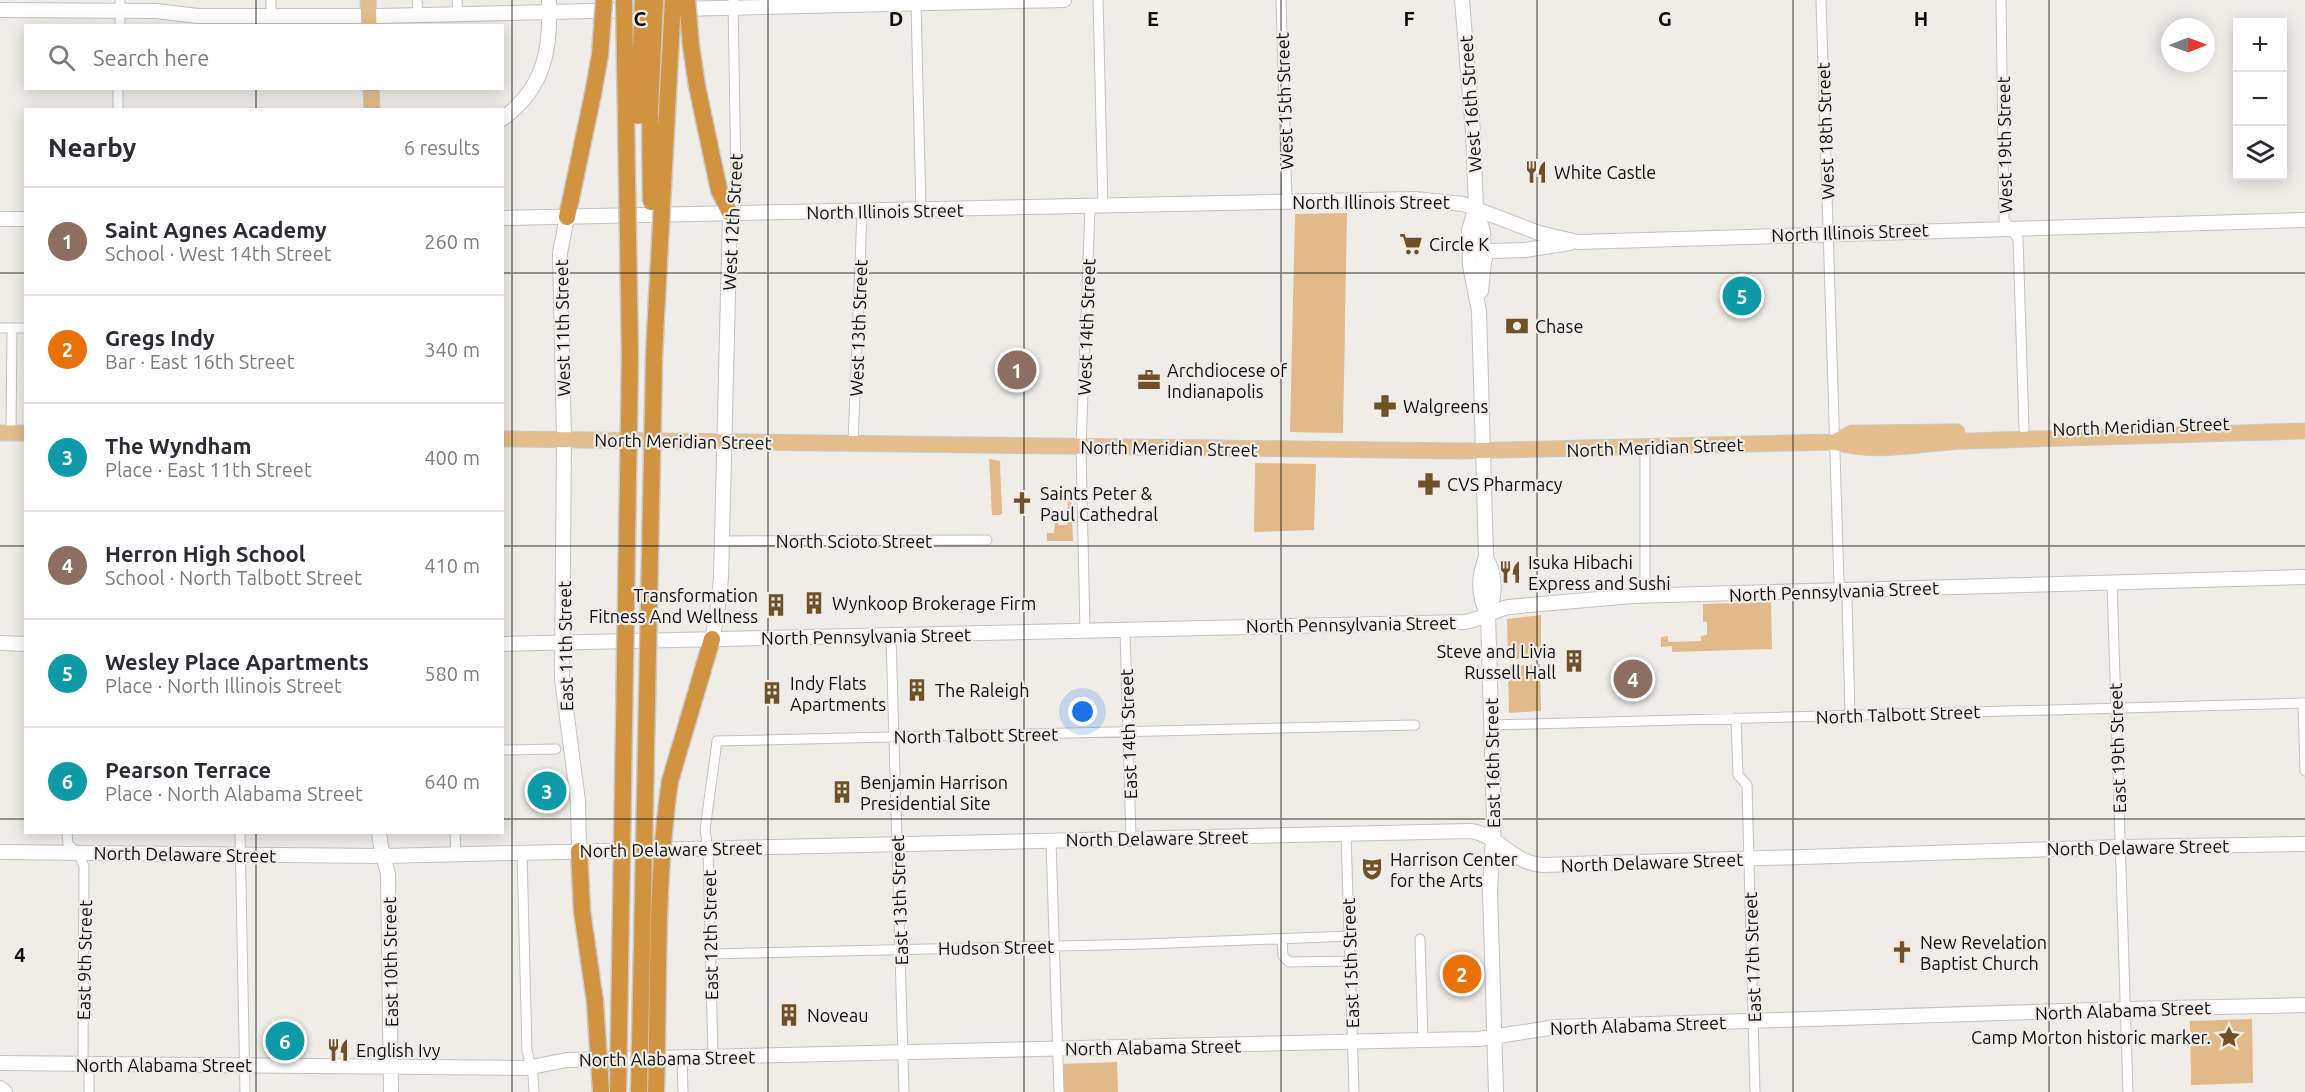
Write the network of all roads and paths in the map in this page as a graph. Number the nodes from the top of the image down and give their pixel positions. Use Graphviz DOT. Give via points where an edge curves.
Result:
graph roads {
  1 [pos="272,0"];
  2 [pos="417,0"];
  3 [pos="604,0"];
  4 [pos="624,0"];
  5 [pos="643,0"];
  6 [pos="655,0"];
  7 [pos="673,0"];
  8 [pos="687,0"];
  9 [pos="1064,0"];
  10 [pos="1098,0"];
  11 [pos="1281,0"];
  12 [pos="1462,0"];
  13 [pos="1821,0"];
  14 [pos="2001,0"];
  15 [pos="916,3"];
  16 [pos="733,4"];
  17 [pos="120,5"];
  18 [pos="550,6"];
  19 [pos="458,7"];
  20 [pos="0,10"];
  21 [pos="368,14"];
  22 [pos="418,15"];
  23 [pos="271,16"];
  24 [pos="120,24"];
  25 [pos="118,90"];
  26 [pos="371,90"];
  27 [pos="118,108"];
  28 [pos="372,108"];
  29 [pos="504,117"];
  30 [pos="1287,202"];
  31 [pos="1097,207"];
  32 [pos="1476,207"];
  33 [pos="921,211"];
  34 [pos="862,212"];
  35 [pos="730,213"];
  36 [pos="567,217"];
  37 [pos="504,218"];
  38 [pos="0,219"];
  39 [pos="24,219"];
  40 [pos="2305,220"];
  41 [pos="2011,228"];
  42 [pos="1828,233"];
  43 [pos="1578,242"];
  44 [pos="1484,262"];
  45 [pos="1479,311"];
  46 [pos="629,316"];
  47 [pos="0,328"];
  48 [pos="12,328"];
  49 [pos="24,328"];
  50 [pos="655,335"];
  51 [pos="2305,422"];
  52 [pos="2024,429"];
  53 [pos="2305,431"];
  54 [pos="12,433"];
  55 [pos="504,439"];
  56 [pos="564,440"];
  57 [pos="1835,442"];
  58 [pos="724,443"];
  59 [pos="853,444"];
  60 [pos="1081,447"];
  61 [pos="1645,447"];
  62 [pos="1483,451"];
  63 [pos="987,540"];
  64 [pos="722,541"];
  65 [pos="2305,578"];
  66 [pos="2112,583"];
  67 [pos="1843,591"];
  68 [pos="1645,596"];
  69 [pos="1488,614"];
  70 [pos="1085,630"];
  71 [pos="1125,630"];
  72 [pos="891,635"];
  73 [pos="712,639"];
  74 [pos="563,642"];
  75 [pos="0,643"];
  76 [pos="24,644"];
  77 [pos="504,644"];
  78 [pos="2304,703"];
  79 [pos="2116,708"];
  80 [pos="1850,715"];
  81 [pos="1736,718"];
  82 [pos="1415,725"];
  83 [pos="1492,725"];
  84 [pos="1128,731"];
  85 [pos="894,737"];
  86 [pos="717,741"];
  87 [pos="556,749"];
  88 [pos="504,750"];
  89 [pos="2305,771"];
  90 [pos="68,834"];
  91 [pos="240,834"];
  92 [pos="380,834"];
  93 [pos="455,834"];
  94 [pos="1346,834"];
  95 [pos="1131,839"];
  96 [pos="1492,840"];
  97 [pos="1051,841"];
  98 [pos="897,844"];
  99 [pos="2305,844"];
  100 [pos="2121,847"];
  101 [pos="708,849"];
  102 [pos="579,851"];
  103 [pos="0,852"];
  104 [pos="76,853"];
  105 [pos="522,853"];
  106 [pos="456,854"];
  107 [pos="240,855"];
  108 [pos="384,856"];
  109 [pos="1749,859"];
  110 [pos="1350,936"];
  111 [pos="1282,939"];
  112 [pos="1420,939"];
  113 [pos="1054,946"];
  114 [pos="900,949"];
  115 [pos="710,954"];
  116 [pos="1351,961"];
  117 [pos="2305,1005"];
  118 [pos="2125,1009"];
  119 [pos="1754,1021"];
  120 [pos="1495,1037"];
  121 [pos="1424,1040"];
  122 [pos="1352,1042"];
  123 [pos="1057,1049"];
  124 [pos="903,1053"];
  125 [pos="713,1057"];
  126 [pos="682,1058"];
  127 [pos="0,1063"];
  128 [pos="85,1064"];
  129 [pos="245,1065"];
  130 [pos="392,1066"];
  131 [pos="530,1067"];
  132 [pos="0,1088"];
  133 [pos="610,1091"];
  134 [pos="5,1092"];
  135 [pos="89,1092"];
  136 [pos="245,1092"];
  137 [pos="392,1092"];
  138 [pos="534,1092"];
  139 [pos="639,1092"];
  140 [pos="656,1092"];
  141 [pos="683,1092"];
  142 [pos="904,1092"];
  143 [pos="1059,1092"];
  144 [pos="1354,1092"];
  145 [pos="1496,1092"];
  146 [pos="1755,1092"];
  147 [pos="2128,1092"];
  1 -- 23 [label="street"];
  2 -- 22 [label="street"];
  3 -- 36 [label="highway, bridge" via="600,55"];
  4 -- 46 [label="highway, bridge"];
  5 -- 46 [label="highway, bridge"];
  6 -- 50 [label="highway, bridge" via="650,160"];
  7 -- 50 [label="highway, bridge"];
  8 -- 35 [label="highway, bridge" via="697,86 719,190"];
  9 -- 15 [label="main road"];
  10 -- 31 [label="street, West 14th Street"];
  11 -- 30 [label="street, West 15th Street"];
  12 -- 32 [label="main road, West 16th Street"];
  13 -- 42 [label="street, West 18th Street"];
  14 -- 41 [label="street, West 19th Street" via="2004,220"];
  15 -- 16 [label="main road"];
  15 -- 33 [label="street"];
  16 -- 18 [label="main road"];
  16 -- 35 [label="street, West 12th Street" via="736,180"];
  17 -- 20 [label="main road"];
  17 -- 23 [label="main road" via="198,16"];
  17 -- 24 [label="street"];
  18 -- 19 [label="main road"];
  18 -- 29 [label="main road" via="550,38 539,76 525,98"];
  19 -- 22 [label="main road"];
  21 -- 22 [label="main road"];
  21 -- 23 [label="main road"];
  25 -- 27 [label="street"];
  26 -- 28 [label="main road"];
  30 -- 31 [label="main road, North Illinois Street"];
  30 -- 32 [label="main road, North Illinois Street" via="1430,199"];
  31 -- 33 [label="main road, North Illinois Street"];
  31 -- 60 [label="street, West 14th Street"];
  32 -- 43 [label="main road, North Illinois Street" via="1539,233"];
  32 -- 44 [label="main road, West 16th Street" via="1483,232"];
  32 -- 45 [label="main road, West 16th Street" via="1469,230 1470,266"];
  33 -- 34 [label="main road, North Illinois Street"];
  34 -- 35 [label="main road, North Illinois Street"];
  34 -- 59 [label="street, West 13th Street"];
  35 -- 36 [label="main road, North Illinois Street"];
  35 -- 58 [label="main road, West 12th Street"];
  36 -- 37 [label="main road, North Illinois Street"];
  36 -- 56 [label="main road, West 11th Street" via="560,253"];
  38 -- 39 [label="main road"];
  40 -- 41 [label="main road, North Illinois Street"];
  41 -- 42 [label="main road, North Illinois Street"];
  41 -- 52 [label="street, West 19th Street" via="2018,244"];
  42 -- 43 [label="main road, North Illinois Street"];
  42 -- 57 [label="street, West 18th Street"];
  43 -- 44 [label="main road" via="1490,251"];
  44 -- 45 [label="main road, West 16th Street"];
  45 -- 62 [label="main road, West 16th Street"];
  46 -- 133 [label="highway, bridge"];
  47 -- 48 [label="street"];
  48 -- 49 [label="street"];
  48 -- 54 [label="street"];
  50 -- 139 [label="highway, bridge"];
  51 -- 52 [label="main road, North Meridian Street"];
  52 -- 57 [label="main road, North Meridian Street" via="1856,433"];
  53 -- 57 [label="main road, North Meridian Street" via="1872,447"];
  55 -- 56 [label="main road, North Meridian Street"];
  56 -- 58 [label="main road, North Meridian Street"];
  56 -- 74 [label="main road, East 11th Street"];
  57 -- 61 [label="main road, North Meridian Street"];
  57 -- 67 [label="street, West 18th Street" via="1839,583"];
  58 -- 59 [label="main road, North Meridian Street"];
  58 -- 64 [label="main road"];
  59 -- 60 [label="main road, North Meridian Street"];
  60 -- 62 [label="main road, North Meridian Street"];
  60 -- 70 [label="street"];
  61 -- 62 [label="main road, North Meridian Street"];
  61 -- 68 [label="street"];
  62 -- 69 [label="main road, East 16th Street" via="1486,557 1494,572 1494,598"];
  63 -- 64 [label="street, North Scioto Street"];
  64 -- 73 [label="main road"];
  65 -- 66 [label="main road, North Pennsylvania Street"];
  66 -- 67 [label="main road, North Pennsylvania Street"];
  66 -- 79 [label="street, East 19th Street"];
  67 -- 68 [label="main road, North Pennsylvania Street"];
  67 -- 80 [label="street, West 18th Street" via="1847,600"];
  68 -- 69 [label="main road, North Pennsylvania Street" via="1508,607"];
  69 -- 71 [label="main road, North Pennsylvania Street" via="1464,622"];
  69 -- 83 [label="main road, East 16th Street"];
  70 -- 71 [label="main road, North Pennsylvania Street"];
  70 -- 72 [label="main road, North Pennsylvania Street"];
  71 -- 84 [label="street, East 14th Street"];
  72 -- 73 [label="main road, North Pennsylvania Street"];
  72 -- 85 [label="street, East 13th Street"];
  73 -- 74 [label="main road, North Pennsylvania Street"];
  73 -- 140 [label="highway, bridge" via="670,781 662,879"];
  74 -- 77 [label="main road, North Pennsylvania Street"];
  74 -- 102 [label="main road, East 11th Street" via="562,679 577,794"];
  75 -- 76 [label="main road"];
  78 -- 79 [label="street, North Talbott Street"];
  78 -- 89 [label="street"];
  79 -- 80 [label="street, North Talbott Street"];
  79 -- 100 [label="street, East 19th Street"];
  80 -- 81 [label="street, North Talbott Street"];
  81 -- 83 [label="street, North Talbott Street"];
  81 -- 109 [label="street, East 17th Street" via="1738,775 1747,785"];
  82 -- 84 [label="street, North Talbott Street"];
  83 -- 96 [label="main road, East 16th Street"];
  84 -- 85 [label="street, North Talbott Street"];
  84 -- 95 [label="street, East 14th Street"];
  85 -- 86 [label="street, North Talbott Street"];
  85 -- 98 [label="street, East 13th Street"];
  86 -- 101 [label="street, East 12th Street" via="705,830"];
  87 -- 88 [label="street"];
  90 -- 104 [label="street, East 9th Street" via="68,844"];
  91 -- 107 [label="street"];
  92 -- 108 [label="main road, East 10th Street"];
  93 -- 106 [label="street"];
  94 -- 95 [label="main road, North Delaware Street"];
  94 -- 96 [label="main road, North Delaware Street" via="1470,831"];
  94 -- 110 [label="street, East 15th Street"];
  95 -- 97 [label="main road, North Delaware Street"];
  96 -- 109 [label="main road, North Delaware Street" via="1521,860 1536,865"];
  96 -- 120 [label="main road, East 16th Street"];
  97 -- 98 [label="main road, North Delaware Street"];
  97 -- 113 [label="street"];
  98 -- 101 [label="main road, North Delaware Street"];
  98 -- 114 [label="street, East 13th Street"];
  99 -- 100 [label="main road, North Delaware Street"];
  100 -- 109 [label="main road, North Delaware Street"];
  100 -- 118 [label="street, East 19th Street"];
  101 -- 102 [label="main road, North Delaware Street"];
  101 -- 115 [label="street, East 12th Street"];
  102 -- 105 [label="main road, North Delaware Street"];
  102 -- 133 [label="highway, bridge" via="582,911"];
  103 -- 104 [label="main road, North Delaware Street"];
  104 -- 107 [label="main road, North Delaware Street"];
  104 -- 128 [label="street, East 9th Street" via="84,866"];
  105 -- 106 [label="main road, North Delaware Street"];
  105 -- 131 [label="street" via="526,1051"];
  106 -- 108 [label="main road, North Delaware Street"];
  107 -- 108 [label="main road, North Delaware Street"];
  107 -- 129 [label="street"];
  108 -- 130 [label="main road, East 10th Street" via="388,874"];
  109 -- 119 [label="street, East 17th Street"];
  110 -- 111 [label="street, Hudson Street"];
  110 -- 116 [label="street, East 15th Street"];
  111 -- 113 [label="street, Hudson Street"];
  111 -- 116 [label="street" via="1283,956 1289,962"];
  112 -- 121 [label="street"];
  113 -- 114 [label="street, Hudson Street"];
  113 -- 123 [label="street"];
  114 -- 115 [label="street, Hudson Street"];
  114 -- 124 [label="street, East 13th Street"];
  115 -- 125 [label="street, East 12th Street"];
  116 -- 122 [label="street, East 15th Street"];
  117 -- 118 [label="main road, North Alabama Street"];
  118 -- 119 [label="main road, North Alabama Street"];
  118 -- 147 [label="street, East 19th Street"];
  119 -- 120 [label="main road, North Alabama Street" via="1556,1028"];
  119 -- 146 [label="street, East 17th Street"];
  120 -- 121 [label="main road, North Alabama Street"];
  120 -- 145 [label="main road, East 16th Street"];
  121 -- 122 [label="main road, North Alabama Street"];
  122 -- 123 [label="main road, North Alabama Street"];
  122 -- 144 [label="street, East 15th Street"];
  123 -- 124 [label="main road, North Alabama Street"];
  123 -- 143 [label="street"];
  124 -- 125 [label="main road, North Alabama Street"];
  124 -- 142 [label="street, East 13th Street"];
  125 -- 126 [label="main road, North Alabama Street"];
  126 -- 131 [label="main road, North Alabama Street" via="567,1060"];
  126 -- 141 [label="street"];
  127 -- 128 [label="main road, North Alabama Street"];
  128 -- 129 [label="main road, North Alabama Street"];
  128 -- 135 [label="street, East 9th Street"];
  129 -- 130 [label="main road, North Alabama Street"];
  129 -- 136 [label="street"];
  130 -- 131 [label="main road, North Alabama Street"];
  130 -- 137 [label="main road, East 10th Street"];
  131 -- 138 [label="street"];
  132 -- 134 [label="main road"];
}
